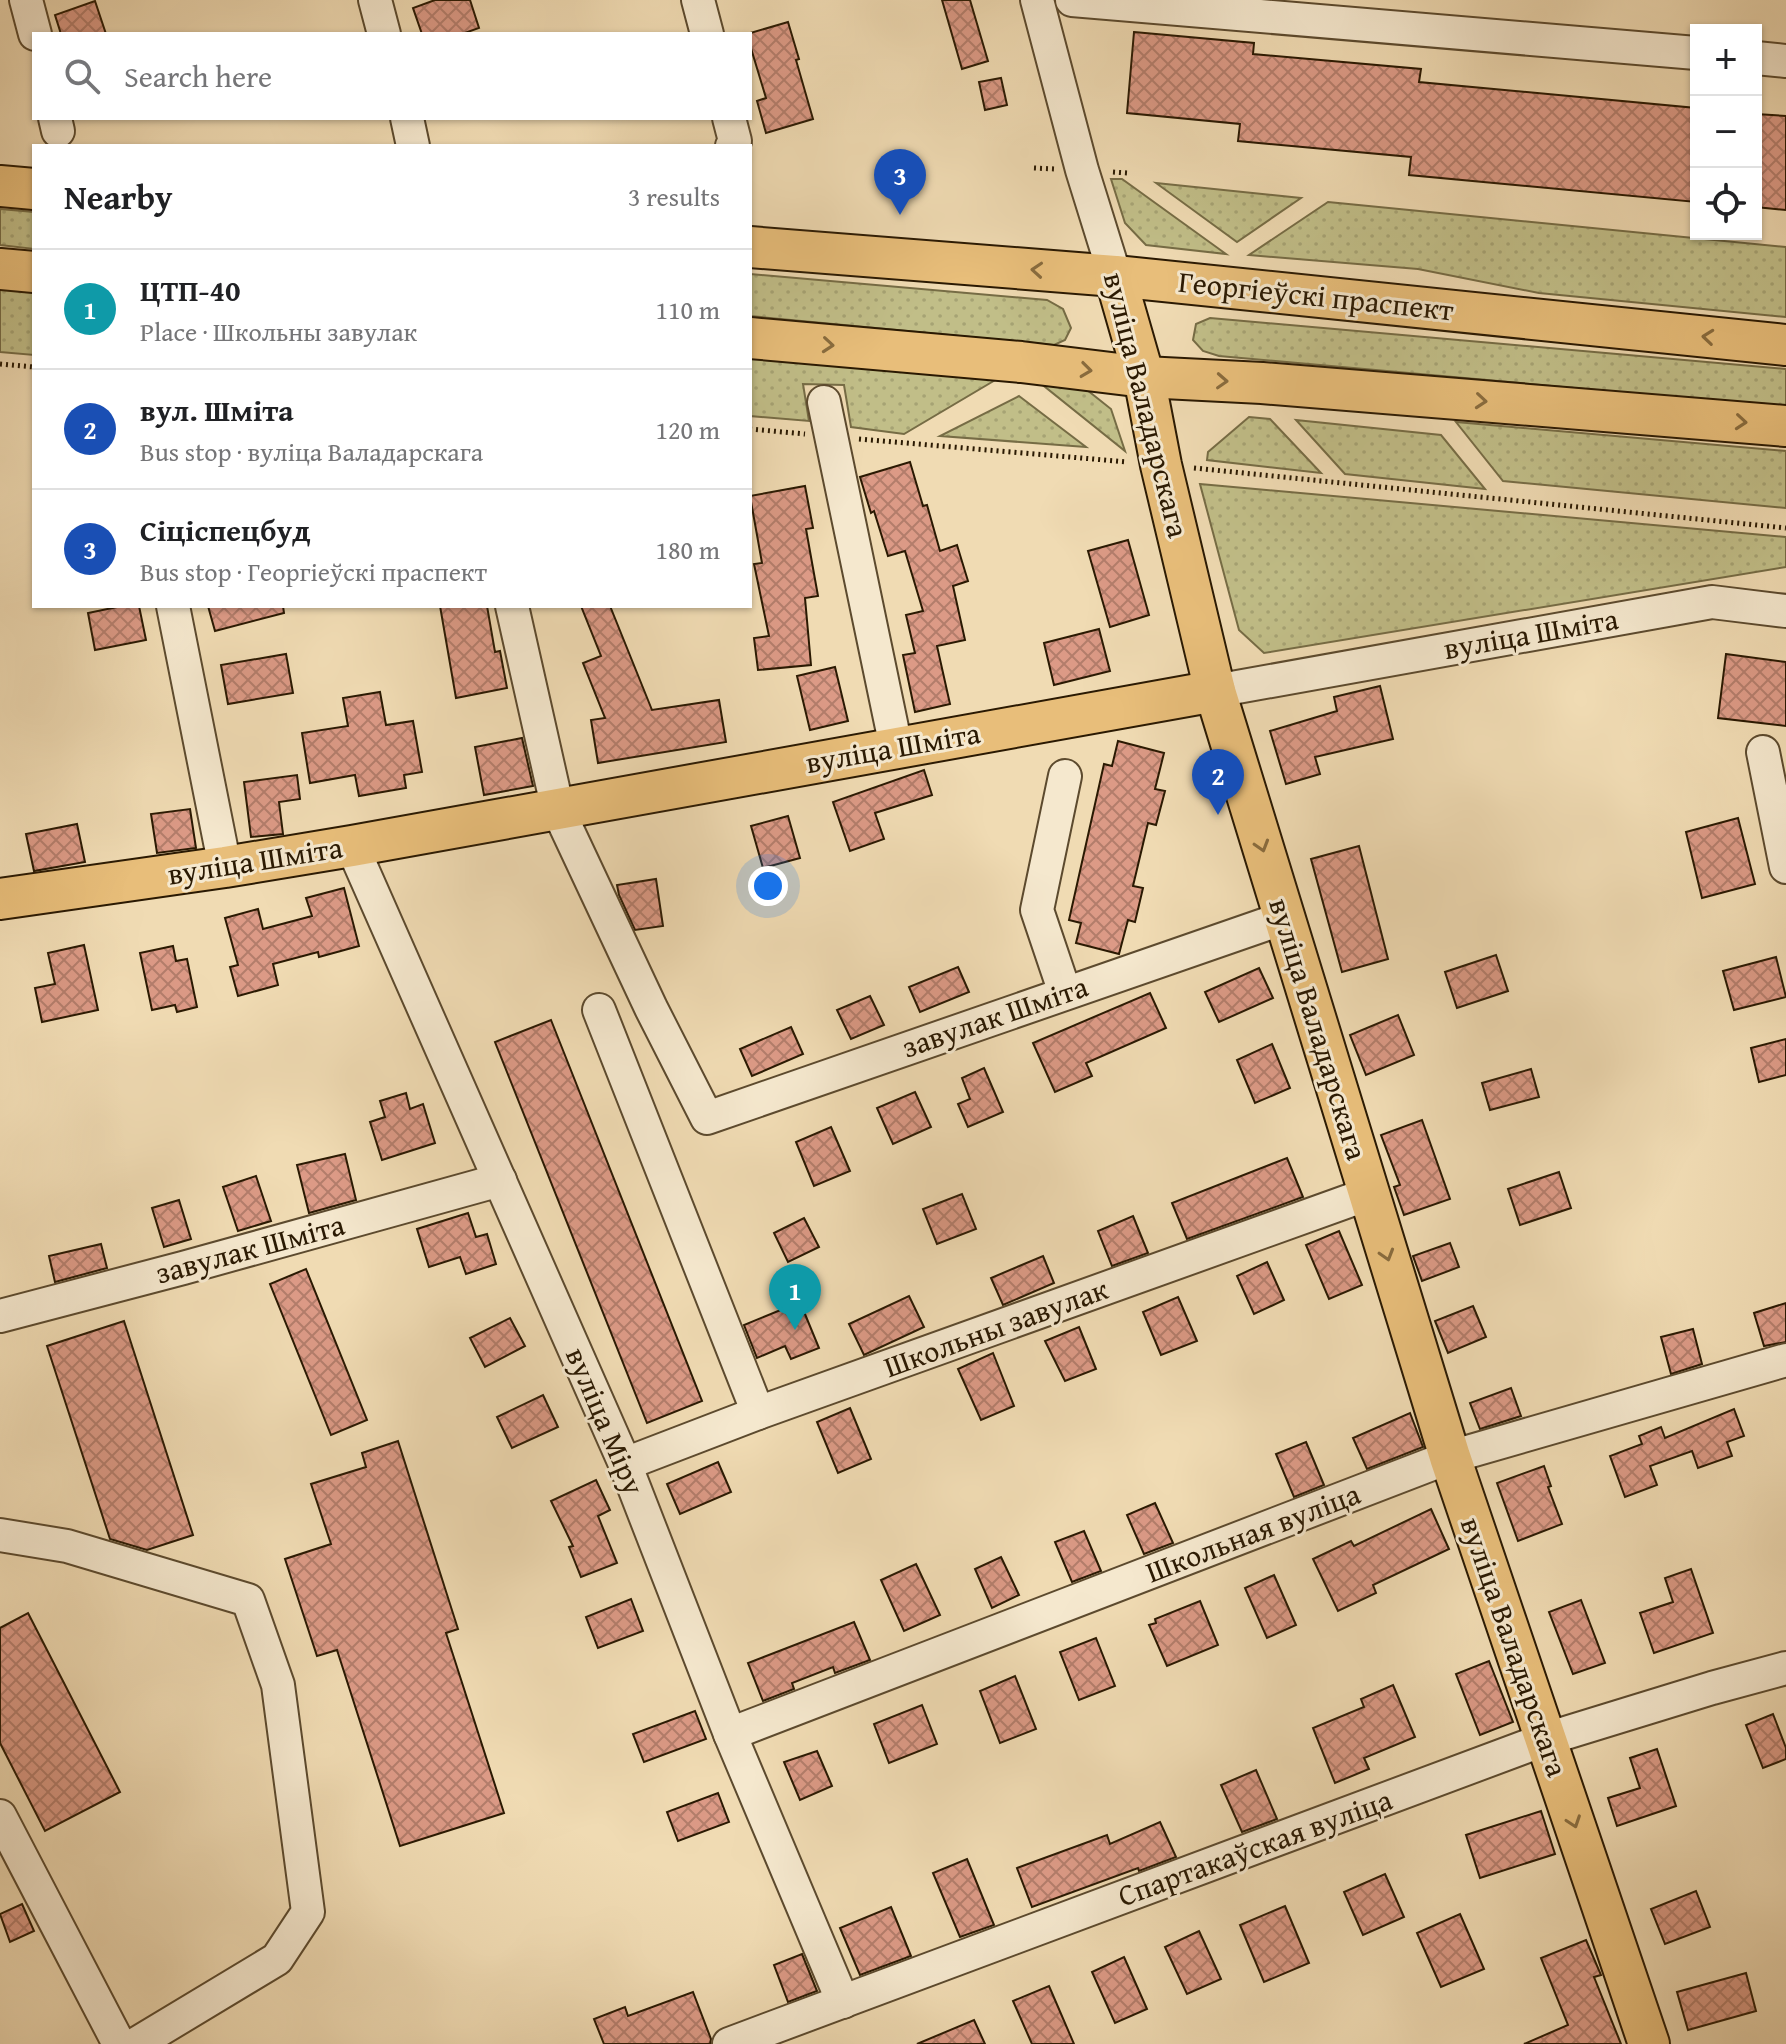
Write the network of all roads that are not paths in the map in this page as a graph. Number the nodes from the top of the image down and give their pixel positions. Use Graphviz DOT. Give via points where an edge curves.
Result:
graph roads {
  1 [pos="26,0"];
  2 [pos="375,0"];
  3 [pos="698,0"];
  4 [pos="1037,0"];
  5 [pos="1072,0"];
  6 [pos="34,32"];
  7 [pos="383,32"];
  8 [pos="706,32"];
  9 [pos="1690,52"];
  10 [pos="1762,59"];
  11 [pos="1786,61"];
  12 [pos="407,120"];
  13 [pos="730,120"];
  14 [pos="413,144"];
  15 [pos="733,144"];
  16 [pos="0,186"];
  17 [pos="32,189"];
  18 [pos="752,247"];
  19 [pos="0,269"];
  20 [pos="32,272"];
  21 [pos="1115,276"];
  22 [pos="752,338"];
  23 [pos="1786,345"];
  24 [pos="1144,377"];
  25 [pos="824,402"];
  26 [pos="1786,426"];
  27 [pos="173,608"];
  28 [pos="512,608"];
  29 [pos="1786,611"];
  30 [pos="1215,691"];
  31 [pos="896,747"];
  32 [pos="1763,752"];
  33 [pos="1065,776"];
  34 [pos="558,810"];
  35 [pos="352,846"];
  36 [pos="225,867"];
  37 [pos="1786,867"];
  38 [pos="0,899"];
  39 [pos="1284,918"];
  40 [pos="1065,993"];
  41 [pos="599,1010"];
  42 [pos="500,1180"];
  43 [pos="1368,1194"];
  44 [pos="0,1316"];
  45 [pos="1786,1360"];
  46 [pos="758,1413"];
  47 [pos="1450,1457"];
  48 [pos="625,1464"];
  49 [pos="0,1535"];
  50 [pos="1786,1668"];
  51 [pos="730,1734"];
  52 [pos="1546,1739"];
  53 [pos="0,1816"];
  54 [pos="843,2002"];
  55 [pos="119,2044"];
  56 [pos="136,2044"];
  57 [pos="729,2044"];
  58 [pos="1649,2044"];
  1 -- 6 [label="street"];
  2 -- 7 [label="street"];
  3 -- 8 [label="street"];
  4 -- 21 [label="street, вуліца Валадарскага"];
  5 -- 9 [label="street"];
  10 -- 11 [label="street"];
  12 -- 14 [label="street"];
  13 -- 15 [label="street"];
  16 -- 17 [label="main road"];
  21 -- 18 [label="main road, Георгіеўскі праспект, one-way"];
  19 -- 20 [label="main road"];
  23 -- 21 [label="main road, Георгіеўскі праспект, one-way"];
  21 -- 24 [label="main road, вуліца Валадарскага"];
  22 -- 24 [label="main road, one-way"];
  24 -- 26 [label="main road, one-way"];
  24 -- 30 [label="main road, вуліца Валадарскага"];
  25 -- 31 [label="street"];
  27 -- 36 [label="street"];
  28 -- 34 [label="street"];
  29 -- 30 [label="street, вуліца Шміта" via="1712,602"];
  30 -- 31 [label="main road, вуліца Шміта"];
  30 -- 39 [label="main road, вуліца Валадарскага, one-way"];
  31 -- 34 [label="main road, вуліца Шміта"];
  32 -- 37 [label="street"];
  33 -- 40 [label="street" via="1037,910"];
  34 -- 35 [label="main road, вуліца Шміта"];
  34 -- 40 [label="street, завулак Шміта" via="707,1118"];
  35 -- 36 [label="main road, вуліца Шміта"];
  35 -- 42 [label="street, вуліца Міру"];
  36 -- 38 [label="main road, вуліца Шміта"];
  39 -- 40 [label="street, завулак Шміта"];
  39 -- 43 [label="main road, вуліца Валадарскага"];
  41 -- 46 [label="street"];
  42 -- 44 [label="street, завулак Шміта"];
  42 -- 48 [label="street, вуліца Міру"];
  43 -- 46 [label="street, Школьны завулак"];
  43 -- 47 [label="main road, вуліца Валадарскага, one-way"];
  45 -- 47 [label="street, Школьная вуліца"];
  46 -- 48 [label="street, Школьны завулак"];
  47 -- 51 [label="street, Школьная вуліца"];
  47 -- 52 [label="main road, вуліца Валадарскага"];
  48 -- 51 [label="street, вуліца Міру"];
  49 -- 56 [label="street" via="67,1546 248,1600 278,1685 308,1912 277,1959"];
  50 -- 52 [label="street, Спартакаўская вуліца"];
  51 -- 54 [label="street, вуліца Міру"];
  52 -- 54 [label="street, Спартакаўская вуліца"];
  52 -- 58 [label="main road, вуліца Валадарскага, one-way"];
  53 -- 55 [label="street"];
  54 -- 57 [label="street, Спартакаўская вуліца"];
}
